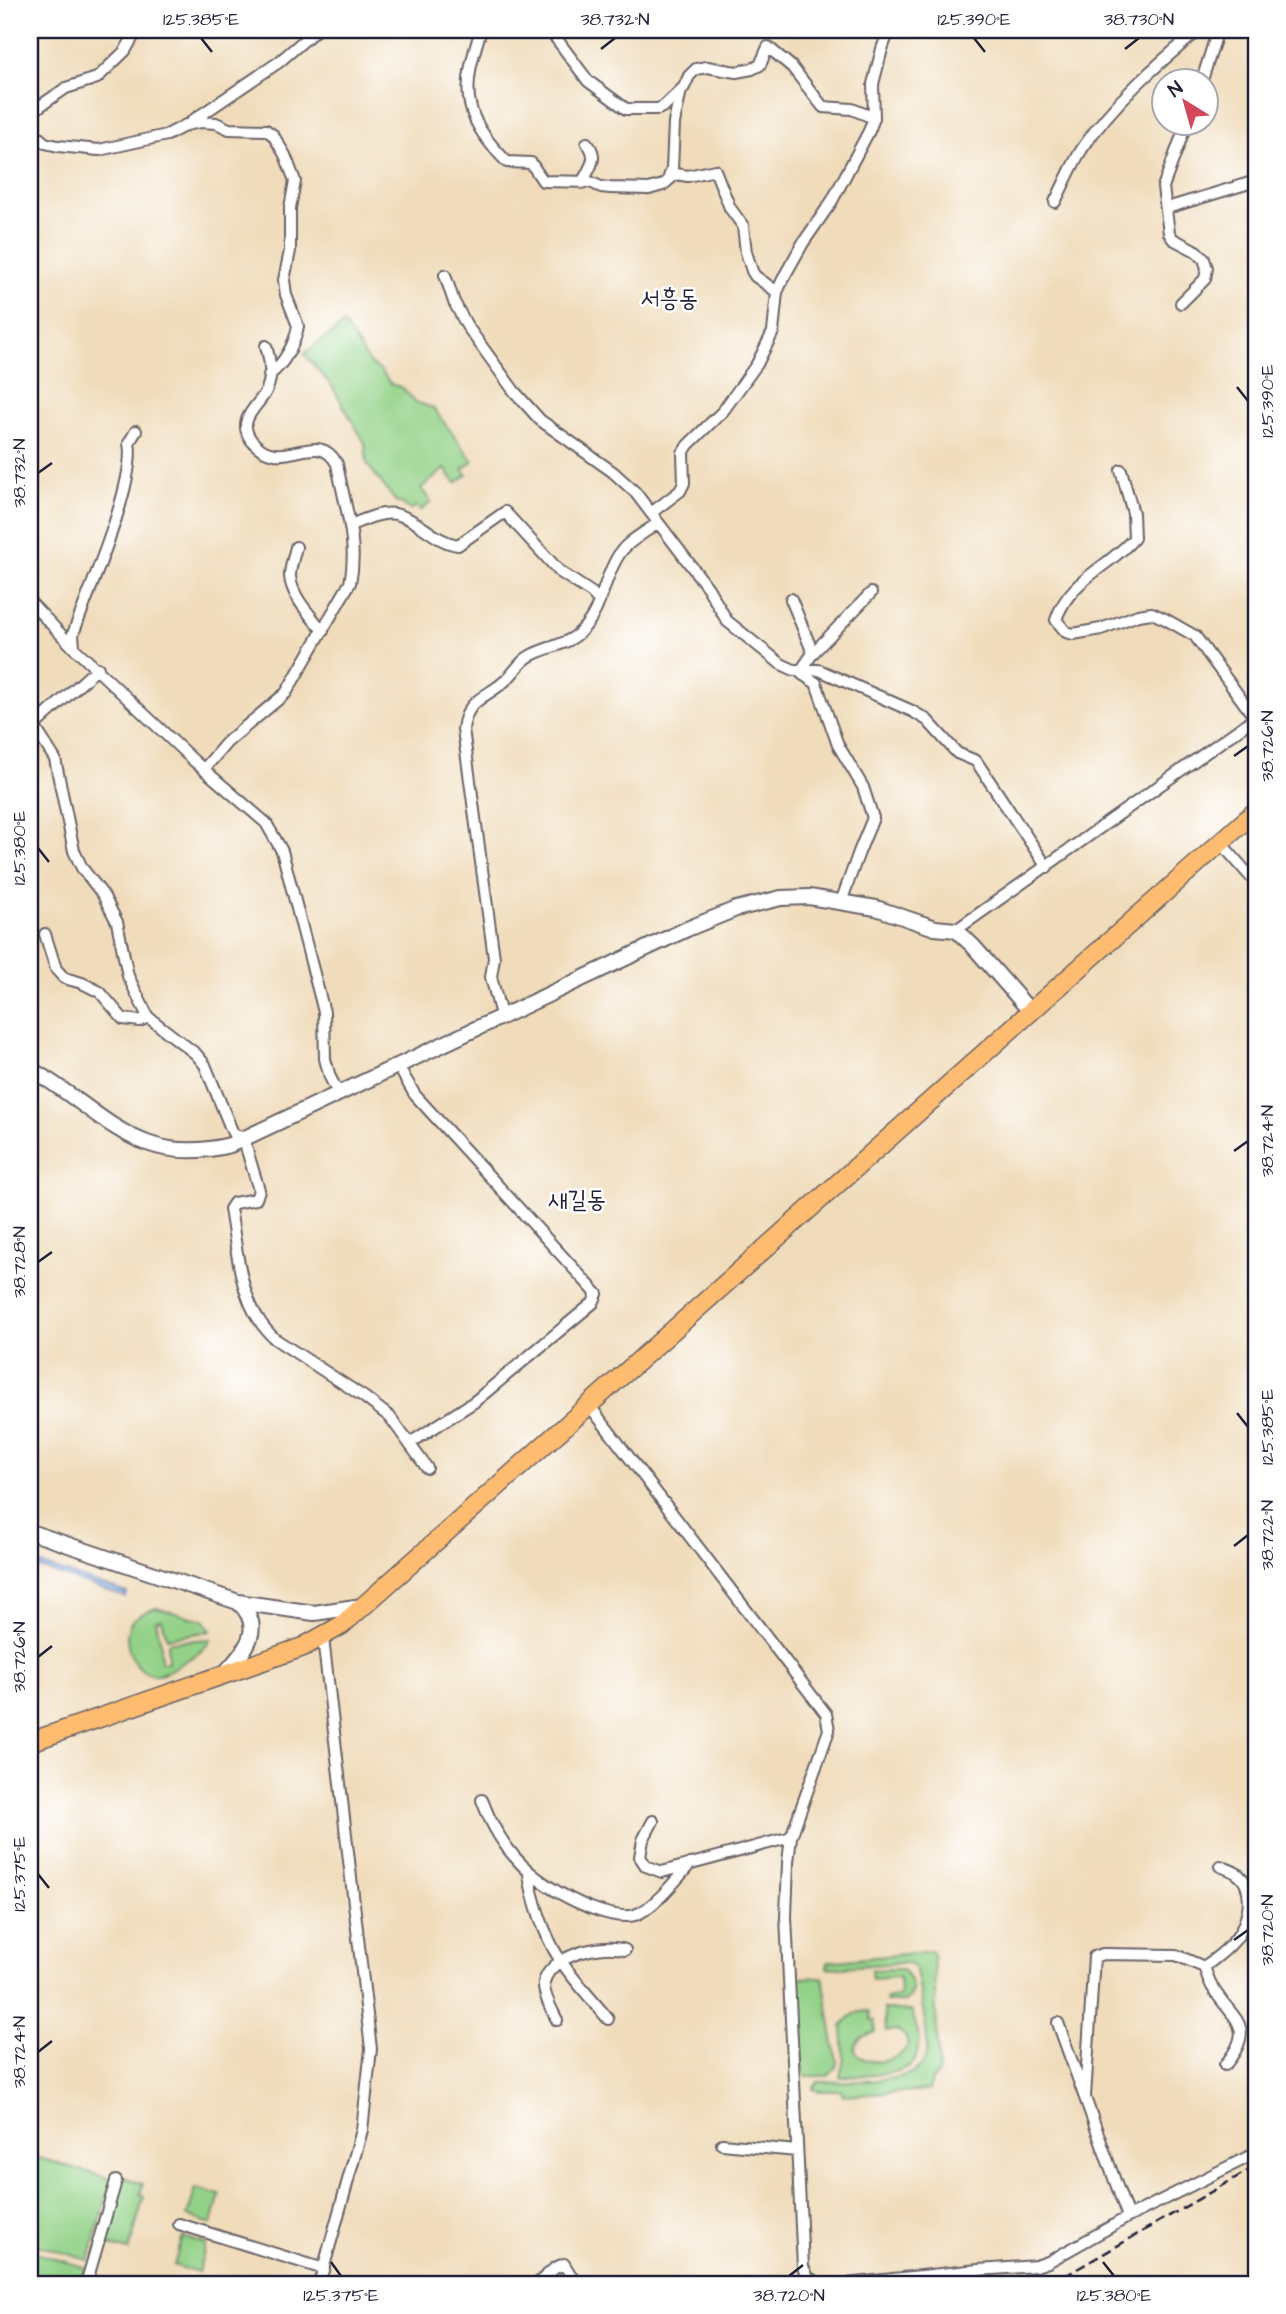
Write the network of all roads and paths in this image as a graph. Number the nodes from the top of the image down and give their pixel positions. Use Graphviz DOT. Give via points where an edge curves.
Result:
graph roads {
  1 [pos="137,30"];
  2 [pos="316,30"];
  3 [pos="481,30"];
  4 [pos="550,30"];
  5 [pos="890,30"];
  6 [pos="1199,30"];
  7 [pos="1218,30"];
  8 [pos="1206,66"];
  9 [pos="681,90"];
  10 [pos="30,113"];
  11 [pos="874,118"];
  12 [pos="186,125"];
  13 [pos="30,130"];
  14 [pos="1181,136"];
  15 [pos="587,143"];
  16 [pos="669,177"];
  17 [pos="1256,181"];
  18 [pos="582,183"];
  19 [pos="1055,202"];
  20 [pos="1167,208"];
  21 [pos="445,275"];
  22 [pos="777,292"];
  23 [pos="1181,303"];
  24 [pos="266,346"];
  25 [pos="270,375"];
  26 [pos="136,431"];
  27 [pos="1121,470"];
  28 [pos="654,518"];
  29 [pos="351,525"];
  30 [pos="296,547"];
  31 [pos="871,593"];
  32 [pos="791,599"];
  33 [pos="599,601"];
  34 [pos="30,602"];
  35 [pos="323,631"];
  36 [pos="74,648"];
  37 [pos="813,653"];
  38 [pos="98,668"];
  39 [pos="802,669"];
  40 [pos="1255,717"];
  41 [pos="33,723"];
  42 [pos="205,768"];
  43 [pos="1256,811"];
  44 [pos="1221,843"];
  45 [pos="1047,867"];
  46 [pos="1256,883"];
  47 [pos="841,902"];
  48 [pos="956,930"];
  49 [pos="45,934"];
  50 [pos="1030,1011"];
  51 [pos="501,1015"];
  52 [pos="148,1017"];
  53 [pos="398,1066"];
  54 [pos="30,1069"];
  55 [pos="338,1093"];
  56 [pos="243,1137"];
  57 [pos="589,1405"];
  58 [pos="410,1443"];
  59 [pos="427,1468"];
  60 [pos="30,1532"];
  61 [pos="238,1602"];
  62 [pos="364,1606"];
  63 [pos="323,1638"];
  64 [pos="224,1675"];
  65 [pos="30,1742"];
  66 [pos="482,1800"];
  67 [pos="653,1821"];
  68 [pos="791,1837"];
  69 [pos="690,1864"];
  70 [pos="1220,1866"];
  71 [pos="529,1874"];
  72 [pos="625,1950"];
  73 [pos="561,1961"];
  74 [pos="1204,1967"];
  75 [pos="608,2019"];
  76 [pos="557,2020"];
  77 [pos="1058,2023"];
  78 [pos="1226,2065"];
  79 [pos="1084,2097"];
  80 [pos="722,2144"];
  81 [pos="797,2151"];
  82 [pos="1256,2153"];
  83 [pos="116,2180"];
  84 [pos="1128,2217"];
  85 [pos="179,2224"];
  86 [pos="324,2269"];
  87 [pos="86,2284"];
  88 [pos="319,2284"];
  89 [pos="537,2284"];
  90 [pos="576,2284"];
  91 [pos="820,2284"];
  92 [pos="846,2284"];
  1 -- 10 [label="street" via="125,51 97,78 66,88"];
  2 -- 12 [label="street" via="279,62"];
  3 -- 18 [label="street" via="468,75 468,96 491,146 507,162 531,163 543,181"];
  4 -- 9 [label="street" via="587,81 626,109 658,109"];
  5 -- 11 [label="street" via="873,84"];
  6 -- 19 [label="street" via="1137,85 1095,132"];
  7 -- 8 [label="street"];
  9 -- 11 [label="street" via="696,69 752,69 760,65 768,47 792,67 823,107 852,109"];
  9 -- 16 [label="street"];
  11 -- 22 [label="street" via="841,185"];
  12 -- 13 [label="street" via="167,135 99,150 58,146"];
  12 -- 25 [label="street" via="200,122 266,130 285,155 295,181 284,281 298,326 279,367"];
  14 -- 20 [label="street" via="1163,187"];
  15 -- 18 [label="street" via="594,158"];
  16 -- 18 [label="street" via="649,189"];
  16 -- 22 [label="street" via="716,170 730,208 743,226 752,271"];
  17 -- 20 [label="street"];
  20 -- 23 [label="street" via="1169,233 1196,251 1207,268 1205,279"];
  21 -- 28 [label="street" via="467,326 514,391 540,420 625,483"];
  22 -- 28 [label="street" via="773,332 757,364 723,411 688,445 683,453 684,483"];
  24 -- 25 [label="street"];
  25 -- 29 [label="street" via="267,390 251,410 248,433 271,453 289,455 317,447 333,456"];
  26 -- 36 [label="street" via="129,443 128,478 73,634"];
  27 -- 40 [label="street" via="1133,513 1134,538 1060,606 1059,626 1073,634 1138,615 1152,613 1165,619 1195,636"];
  28 -- 33 [label="street" via="620,551"];
  28 -- 39 [label="street" via="708,588 727,621 781,664"];
  29 -- 33 [label="street" via="372,516 398,514 447,544 458,545 505,512 560,572"];
  29 -- 35 [label="street" via="354,567 350,583"];
  30 -- 35 [label="street" via="290,576 293,589"];
  31 -- 37 [label="street"];
  32 -- 37 [label="street"];
  33 -- 51 [label="street" via="582,631 524,660 464,716 494,958 491,977"];
  34 -- 36 [label="street"];
  35 -- 42 [label="street" via="286,693 227,742"];
  36 -- 38 [label="street"];
  37 -- 39 [label="street"];
  38 -- 41 [label="street"];
  38 -- 42 [label="street"];
  39 -- 45 [label="street" via="826,673 927,720 957,753 976,761"];
  39 -- 47 [label="street" via="802,674 816,682 838,745 863,787 873,818"];
  40 -- 45 [label="street"];
  41 -- 52 [label="street" via="55,760 74,851 117,922 128,976"];
  42 -- 55 [label="street" via="266,824 282,851 324,1012 325,1059"];
  43 -- 44 [label="main road"];
  44 -- 46 [label="street"];
  44 -- 50 [label="main road"];
  45 -- 48 [label="street"];
  47 -- 48 [label="street"];
  47 -- 51 [label="street" via="782,898 736,909"];
  48 -- 50 [label="street"];
  49 -- 52 [label="street" via="56,969 64,978 100,992 123,1019"];
  50 -- 57 [label="main road"];
  51 -- 53 [label="street"];
  52 -- 56 [label="street" via="205,1065 232,1131"];
  53 -- 55 [label="street"];
  53 -- 58 [label="street" via="415,1095 597,1294 593,1303 474,1402"];
  54 -- 56 [label="street" via="125,1134 163,1149 218,1148"];
  55 -- 56 [label="street"];
  56 -- 58 [label="street" via="259,1190 256,1199 234,1203 230,1209 250,1308 275,1339 390,1417"];
  57 -- 62 [label="main road"];
  57 -- 68 [label="street" via="826,1714 829,1730"];
  58 -- 59 [label="street"];
  60 -- 61 [label="street"];
  61 -- 62 [label="street" via="314,1613"];
  61 -- 64 [label="street" via="247,1610 251,1632 244,1652"];
  62 -- 63 [label="main road"];
  63 -- 64 [label="main road"];
  63 -- 86 [label="street" via="371,2049 362,2130"];
  64 -- 65 [label="main road"];
  66 -- 71 [label="street" via="498,1835"];
  67 -- 69 [label="street" via="640,1857 646,1866 662,1872"];
  68 -- 69 [label="street"];
  68 -- 81 [label="street" via="786,1917"];
  69 -- 71 [label="street" via="641,1912 625,1916 565,1897"];
  70 -- 74 [label="street" via="1245,1882 1249,1902 1234,1941"];
  71 -- 73 [label="street" via="545,1928"];
  72 -- 73 [label="street" via="610,1947"];
  73 -- 75 [label="street"];
  73 -- 76 [label="street" via="550,1970 544,1990"];
  74 -- 78 [label="street" via="1213,1988 1240,2023 1241,2037"];
  74 -- 79 [label="street" via="1177,1955 1094,1957"];
  77 -- 79 [label="street"];
  79 -- 84 [label="street"];
  80 -- 81 [label="street"];
  81 -- 91 [label="street" via="803,2267 808,2277"];
  82 -- 84 [label="street"];
  83 -- 87 [label="street"];
  84 -- 92 [label="street" via="1036,2266"];
  85 -- 86 [label="street"];
  86 -- 88 [label="street"];
  89 -- 90 [label="street" via="564,2263"];
}
